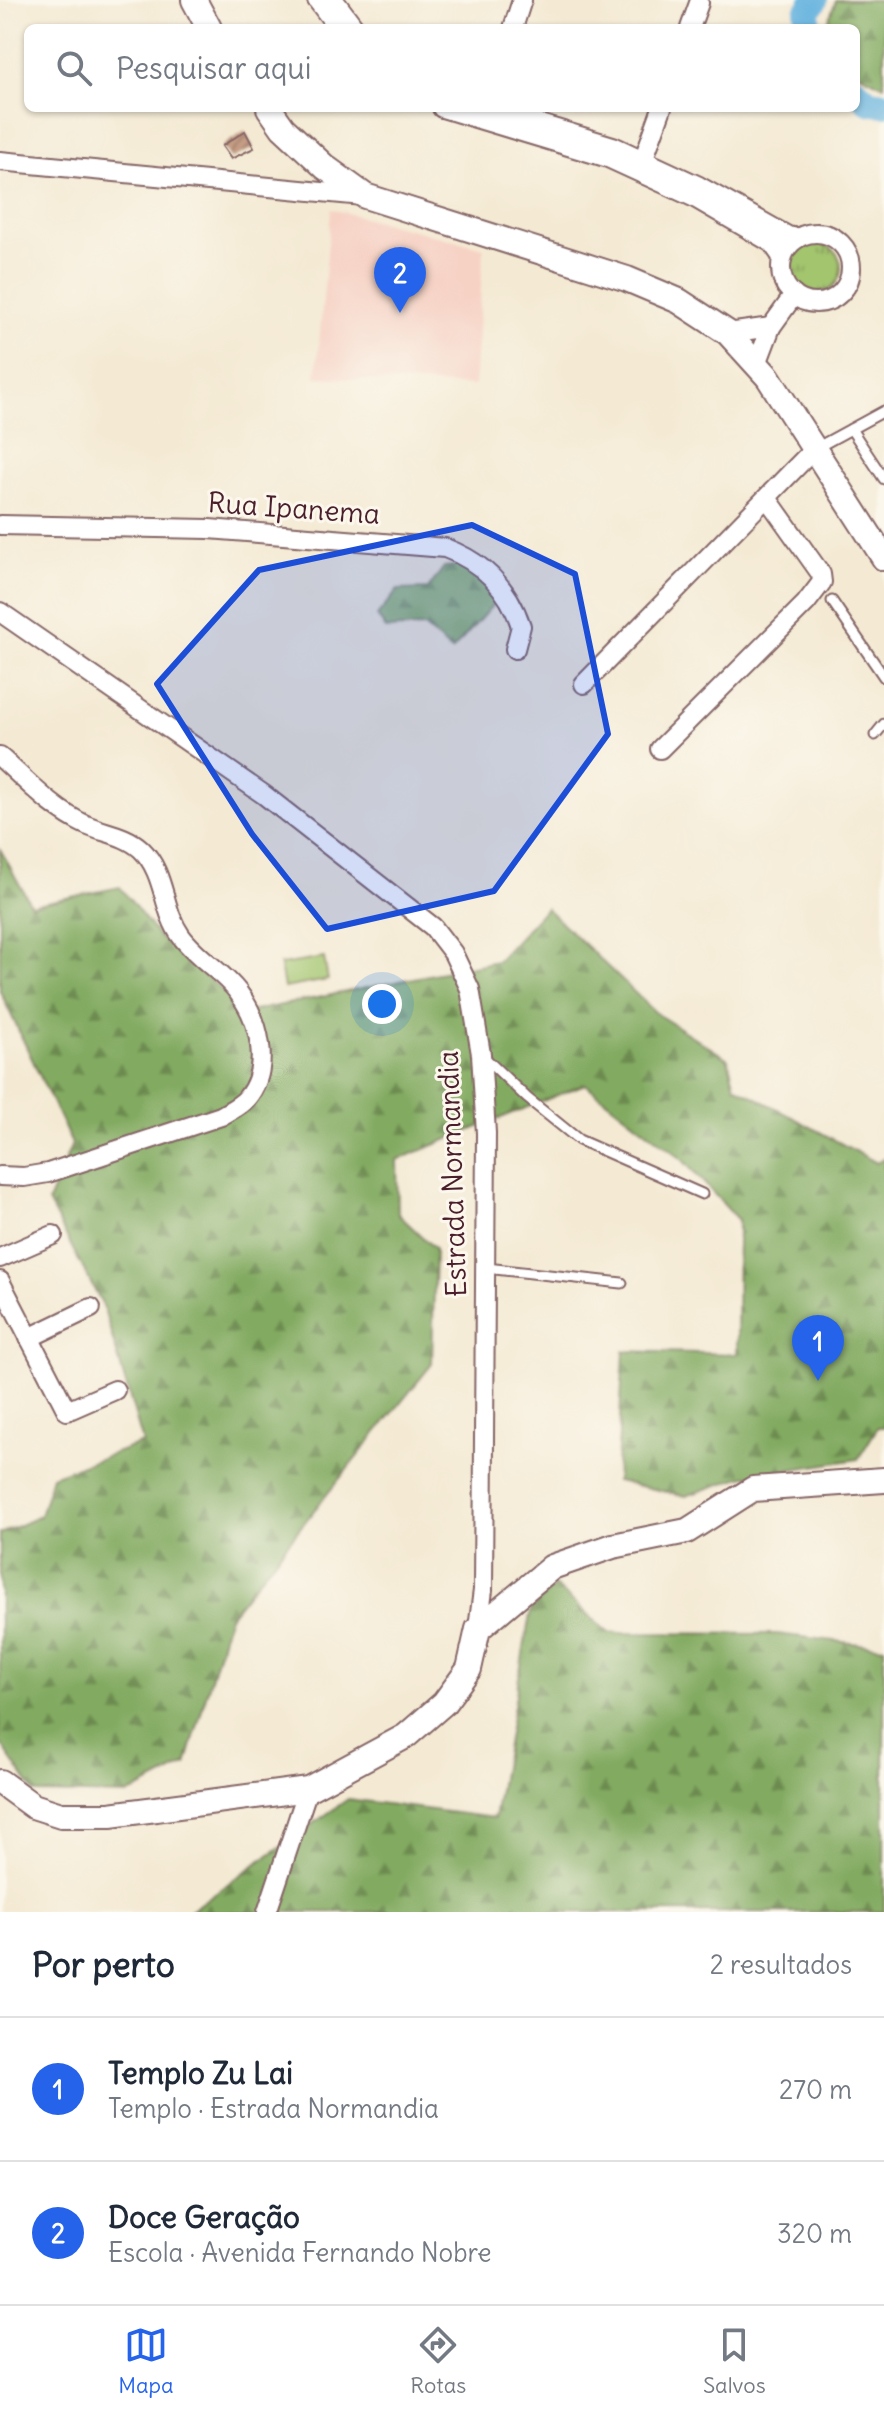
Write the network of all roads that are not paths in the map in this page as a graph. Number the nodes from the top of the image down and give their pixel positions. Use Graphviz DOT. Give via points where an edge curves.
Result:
graph roads {
  1 [pos="194,0"];
  2 [pos="317,0"];
  3 [pos="334,0"];
  4 [pos="522,0"];
  5 [pos="699,3"];
  6 [pos="207,24"];
  7 [pos="335,24"];
  8 [pos="352,24"];
  9 [pos="514,24"];
  10 [pos="691,24"];
  11 [pos="272,112"];
  12 [pos="485,112"];
  13 [pos="661,112"];
  14 [pos="0,161"];
  15 [pos="642,166"];
  16 [pos="365,196"];
  17 [pos="798,238"];
  18 [pos="782,257"];
  19 [pos="794,295"];
  20 [pos="771,327"];
  21 [pos="728,333"];
  22 [pos="757,364"];
  23 [pos="884,411"];
  24 [pos="851,429"];
  25 [pos="813,450"];
  26 [pos="884,479"];
  27 [pos="767,498"];
  28 [pos="0,525"];
  29 [pos="884,558"];
  30 [pos="832,601"];
  31 [pos="0,612"];
  32 [pos="515,649"];
  33 [pos="884,677"];
  34 [pos="584,684"];
  35 [pos="884,724"];
  36 [pos="875,735"];
  37 [pos="660,749"];
  38 [pos="0,757"];
  39 [pos="481,1054"];
  40 [pos="0,1176"];
  41 [pos="702,1194"];
  42 [pos="53,1235"];
  43 [pos="0,1258"];
  44 [pos="486,1268"];
  45 [pos="0,1281"];
  46 [pos="622,1283"];
  47 [pos="91,1308"];
  48 [pos="29,1338"];
  49 [pos="115,1390"];
  50 [pos="884,1480"];
  51 [pos="478,1629"];
  52 [pos="0,1782"];
  53 [pos="308,1789"];
  54 [pos="267,1912"];
  1 -- 6 [label="street"];
  2 -- 7 [label="street"];
  3 -- 8 [label="street"];
  4 -- 9 [label="street"];
  5 -- 10 [label="street"];
  11 -- 16 [label="street" via="325,167"];
  12 -- 15 [label="street" via="613,146"];
  13 -- 15 [label="street"];
  14 -- 16 [label="street"];
  15 -- 17 [label="street" via="699,186"];
  15 -- 18 [label="street" via="772,243"];
  16 -- 21 [label="street" via="627,279 679,301"];
  17 -- 18 [label="street"];
  17 -- 19 [label="street" via="814,233 838,240 851,270 846,286 826,301 809,302"];
  18 -- 19 [label="street" via="781,274"];
  19 -- 20 [label="street"];
  20 -- 21 [label="street"];
  20 -- 22 [label="street"];
  21 -- 22 [label="street"];
  22 -- 25 [label="street"];
  23 -- 24 [label="lane"];
  24 -- 25 [label="lane"];
  24 -- 26 [label="lane"];
  25 -- 27 [label="street"];
  25 -- 29 [label="street"];
  27 -- 34 [label="street"];
  27 -- 37 [label="street" via="822,582"];
  28 -- 32 [label="street, Rua Ipanema" via="209,529 445,548 465,556 500,584 521,626"];
  30 -- 33 [label="lane"];
  31 -- 39 [label="street, Estrada Normandia" via="263,794 433,927 470,989"];
  35 -- 36 [label="lane"];
  38 -- 40 [label="street" via="53,805 85,825 127,840 155,865 172,921 237,991 261,1047 259,1074 246,1100 221,1116 48,1173"];
  39 -- 41 [label="lane" via="579,1140"];
  39 -- 44 [label="street, Estrada Normandia"];
  42 -- 43 [label="street"];
  44 -- 46 [label="lane"];
  44 -- 51 [label="street, Estrada Normandia" via="483,1590"];
  45 -- 48 [label="street"];
  47 -- 48 [label="street"];
  48 -- 49 [label="street" via="67,1411"];
  50 -- 51 [label="street" via="753,1489 687,1531 613,1546 552,1567"];
  51 -- 53 [label="street, Estrada Normandia" via="469,1669 444,1703 406,1736"];
  52 -- 53 [label="street, Estrada Normandia" via="33,1806 61,1815 110,1815"];
  53 -- 54 [label="street"];
}
